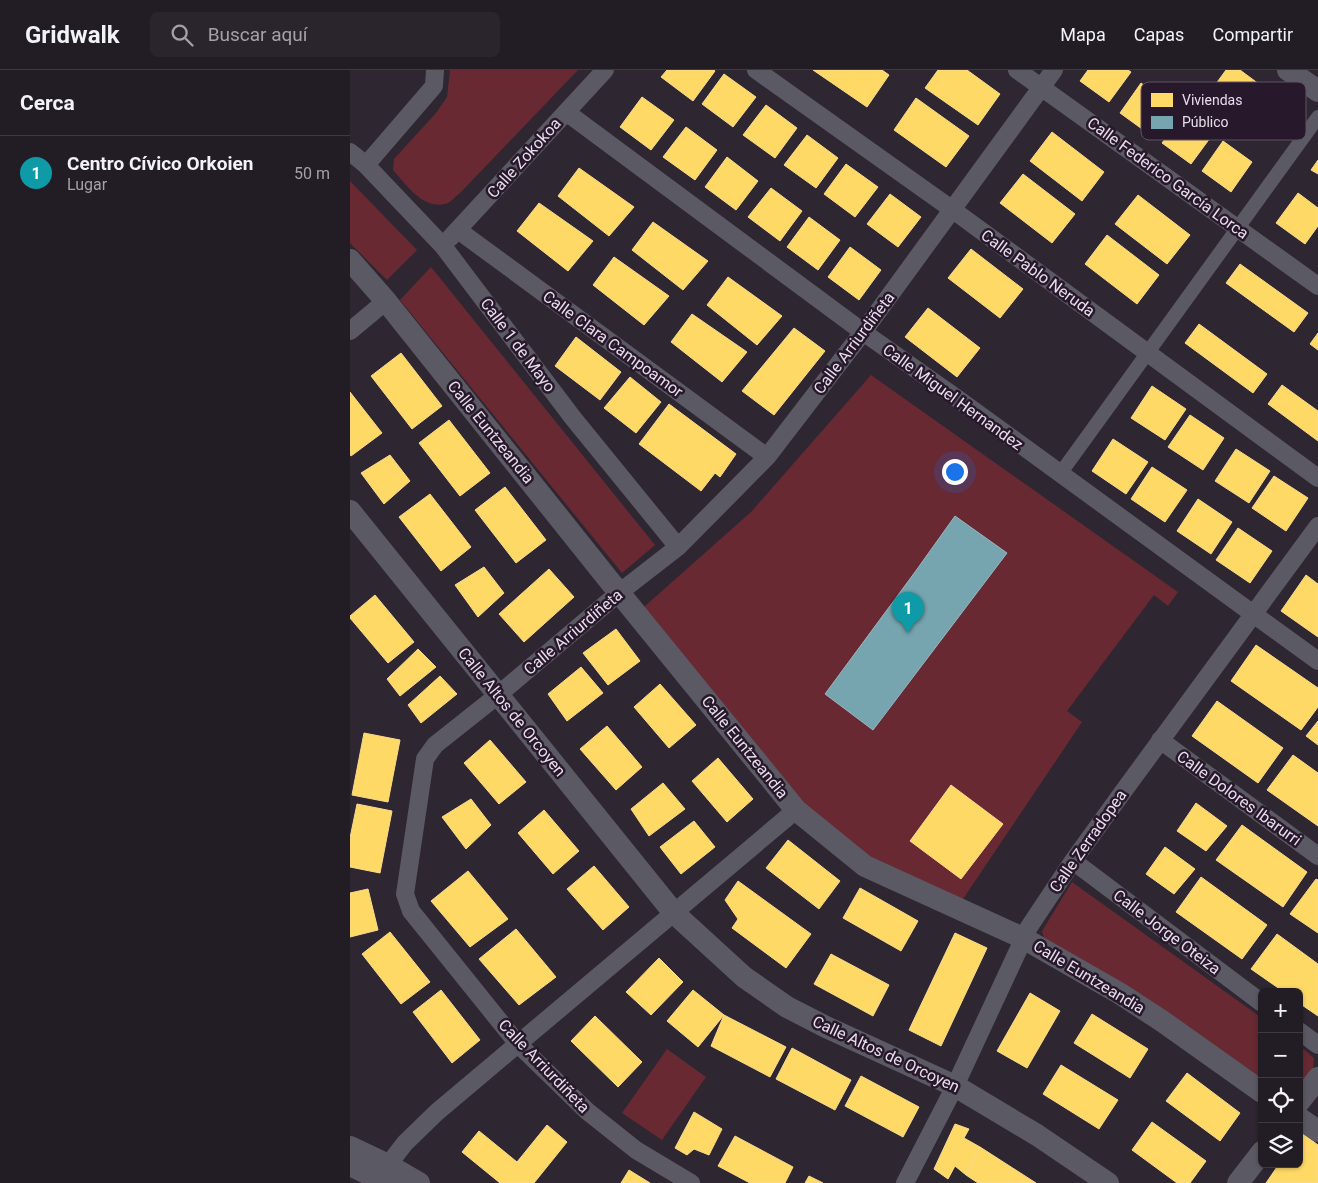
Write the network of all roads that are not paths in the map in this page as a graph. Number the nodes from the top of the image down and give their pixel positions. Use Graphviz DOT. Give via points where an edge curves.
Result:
graph roads {
  1 [pos="435,70"];
  2 [pos="605,70"];
  3 [pos="756,70"];
  4 [pos="1017,70"];
  5 [pos="1054,70"];
  6 [pos="1288,70"];
  7 [pos="1305,82"];
  8 [pos="1306,83"];
  9 [pos="1041,87"];
  10 [pos="1318,91"];
  11 [pos="566,112"];
  12 [pos="1318,117"];
  13 [pos="1306,134"];
  14 [pos="1301,140"];
  15 [pos="350,152"];
  16 [pos="366,165"];
  17 [pos="953,210"];
  18 [pos="1238,228"];
  19 [pos="458,230"];
  20 [pos="443,246"];
  21 [pos="350,260"];
  22 [pos="1318,286"];
  23 [pos="386,301"];
  24 [pos="350,331"];
  25 [pos="863,332"];
  26 [pos="1146,353"];
  27 [pos="767,457"];
  28 [pos="1060,474"];
  29 [pos="1318,478"];
  30 [pos="350,512"];
  31 [pos="1318,526"];
  32 [pos="678,547"];
  33 [pos="620,592"];
  34 [pos="1253,614"];
  35 [pos="1318,661"];
  36 [pos="498,695"];
  37 [pos="1160,740"];
  38 [pos="796,810"];
  39 [pos="1318,856"];
  40 [pos="1073,861"];
  41 [pos="674,913"];
  42 [pos="1023,938"];
  43 [pos="1258,1000"];
  44 [pos="1302,1033"];
  45 [pos="518,1044"];
  46 [pos="1318,1045"];
  47 [pos="1318,1078"];
  48 [pos="955,1086"];
  49 [pos="1258,1089"];
  50 [pos="1303,1097"];
  51 [pos="1303,1121"];
  52 [pos="1318,1132"];
  53 [pos="350,1147"];
  54 [pos="1258,1157"];
  55 [pos="350,1165"];
  56 [pos="388,1174"];
  57 [pos="419,1183"];
  58 [pos="691,1183"];
  59 [pos="905,1183"];
  60 [pos="1108,1183"];
  61 [pos="1238,1183"];
  1 -- 16 [label="street" via="434,86"];
  2 -- 11 [label="street, Calle Zokokoa"];
  3 -- 17 [label="street, Calle Pablo Neruda"];
  4 -- 9 [label="street, Calle Federico García Lorca"];
  5 -- 9 [label="street, Calle Arriurdiñeta"];
  6 -- 7 [label="street"];
  8 -- 10 [label="street"];
  9 -- 17 [label="street, Calle Arriurdiñeta"];
  9 -- 18 [label="street, Calle Federico García Lorca"];
  11 -- 19 [label="street, Calle Zokokoa"];
  11 -- 25 [label="street, Calle Miguel Hernandez"];
  12 -- 13 [label="street"];
  14 -- 18 [label="street"];
  15 -- 16 [label="street, Calle 1 de Mayo"];
  16 -- 20 [label="street, Calle 1 de Mayo"];
  17 -- 25 [label="street, Calle Arriurdiñeta"];
  17 -- 26 [label="street, Calle Pablo Neruda"];
  18 -- 22 [label="street, Calle Federico García Lorca"];
  18 -- 26 [label="street"];
  19 -- 20 [label="street, Calle Zokokoa"];
  19 -- 27 [label="street, Calle Clara Campoamor"];
  20 -- 32 [label="street, Calle 1 de Mayo" via="574,418"];
  21 -- 23 [label="street, Calle Euntzeandia"];
  23 -- 24 [label="street"];
  23 -- 33 [label="street, Calle Euntzeandia"];
  25 -- 27 [label="street, Calle Arriurdiñeta"];
  25 -- 28 [label="street, Calle Miguel Hernandez"];
  26 -- 28 [label="street"];
  26 -- 29 [label="street, Calle Pablo Neruda"];
  27 -- 32 [label="street, Calle Arriurdiñeta"];
  28 -- 34 [label="street, Calle Miguel Hernandez"];
  30 -- 36 [label="street, Calle Altos de Orcoyen"];
  31 -- 34 [label="street, Calle Zerradopea"];
  32 -- 33 [label="street, Calle Arriurdiñeta"];
  33 -- 36 [label="street, Calle Arriurdiñeta"];
  33 -- 38 [label="street, Calle Euntzeandia"];
  34 -- 35 [label="street, Calle Miguel Hernandez"];
  34 -- 37 [label="street, Calle Zerradopea"];
  36 -- 41 [label="street, Calle Altos de Orcoyen"];
  36 -- 45 [label="street, Calle Arriurdiñeta" via="435,745 425,759 405,894 411,911"];
  37 -- 39 [label="street, Calle Dolores Ibarurri"];
  37 -- 40 [label="street, Calle Zerradopea"];
  38 -- 41 [label="street"];
  38 -- 42 [label="street, Calle Euntzeandia" via="865,866"];
  40 -- 42 [label="street, Calle Zerradopea"];
  40 -- 43 [label="street, Calle Jorge Oteiza"];
  41 -- 45 [label="street"];
  41 -- 48 [label="street, Calle Altos de Orcoyen" via="744,977 787,1007"];
  42 -- 48 [label="street, Calle Zerradopea"];
  42 -- 49 [label="street, Calle Euntzeandia" via="1118,993"];
  44 -- 46 [label="street"];
  45 -- 56 [label="street" via="405,1143"];
  45 -- 58 [label="street, Calle Arriurdiñeta" via="587,1111 636,1150"];
  47 -- 50 [label="street"];
  48 -- 59 [label="street, Calle Zerradopea"];
  48 -- 60 [label="street, Calle Altos de Orcoyen" via="1037,1135"];
  51 -- 52 [label="street"];
  53 -- 56 [label="street"];
  54 -- 61 [label="street"];
  55 -- 56 [label="street"];
  56 -- 57 [label="street"];
}
